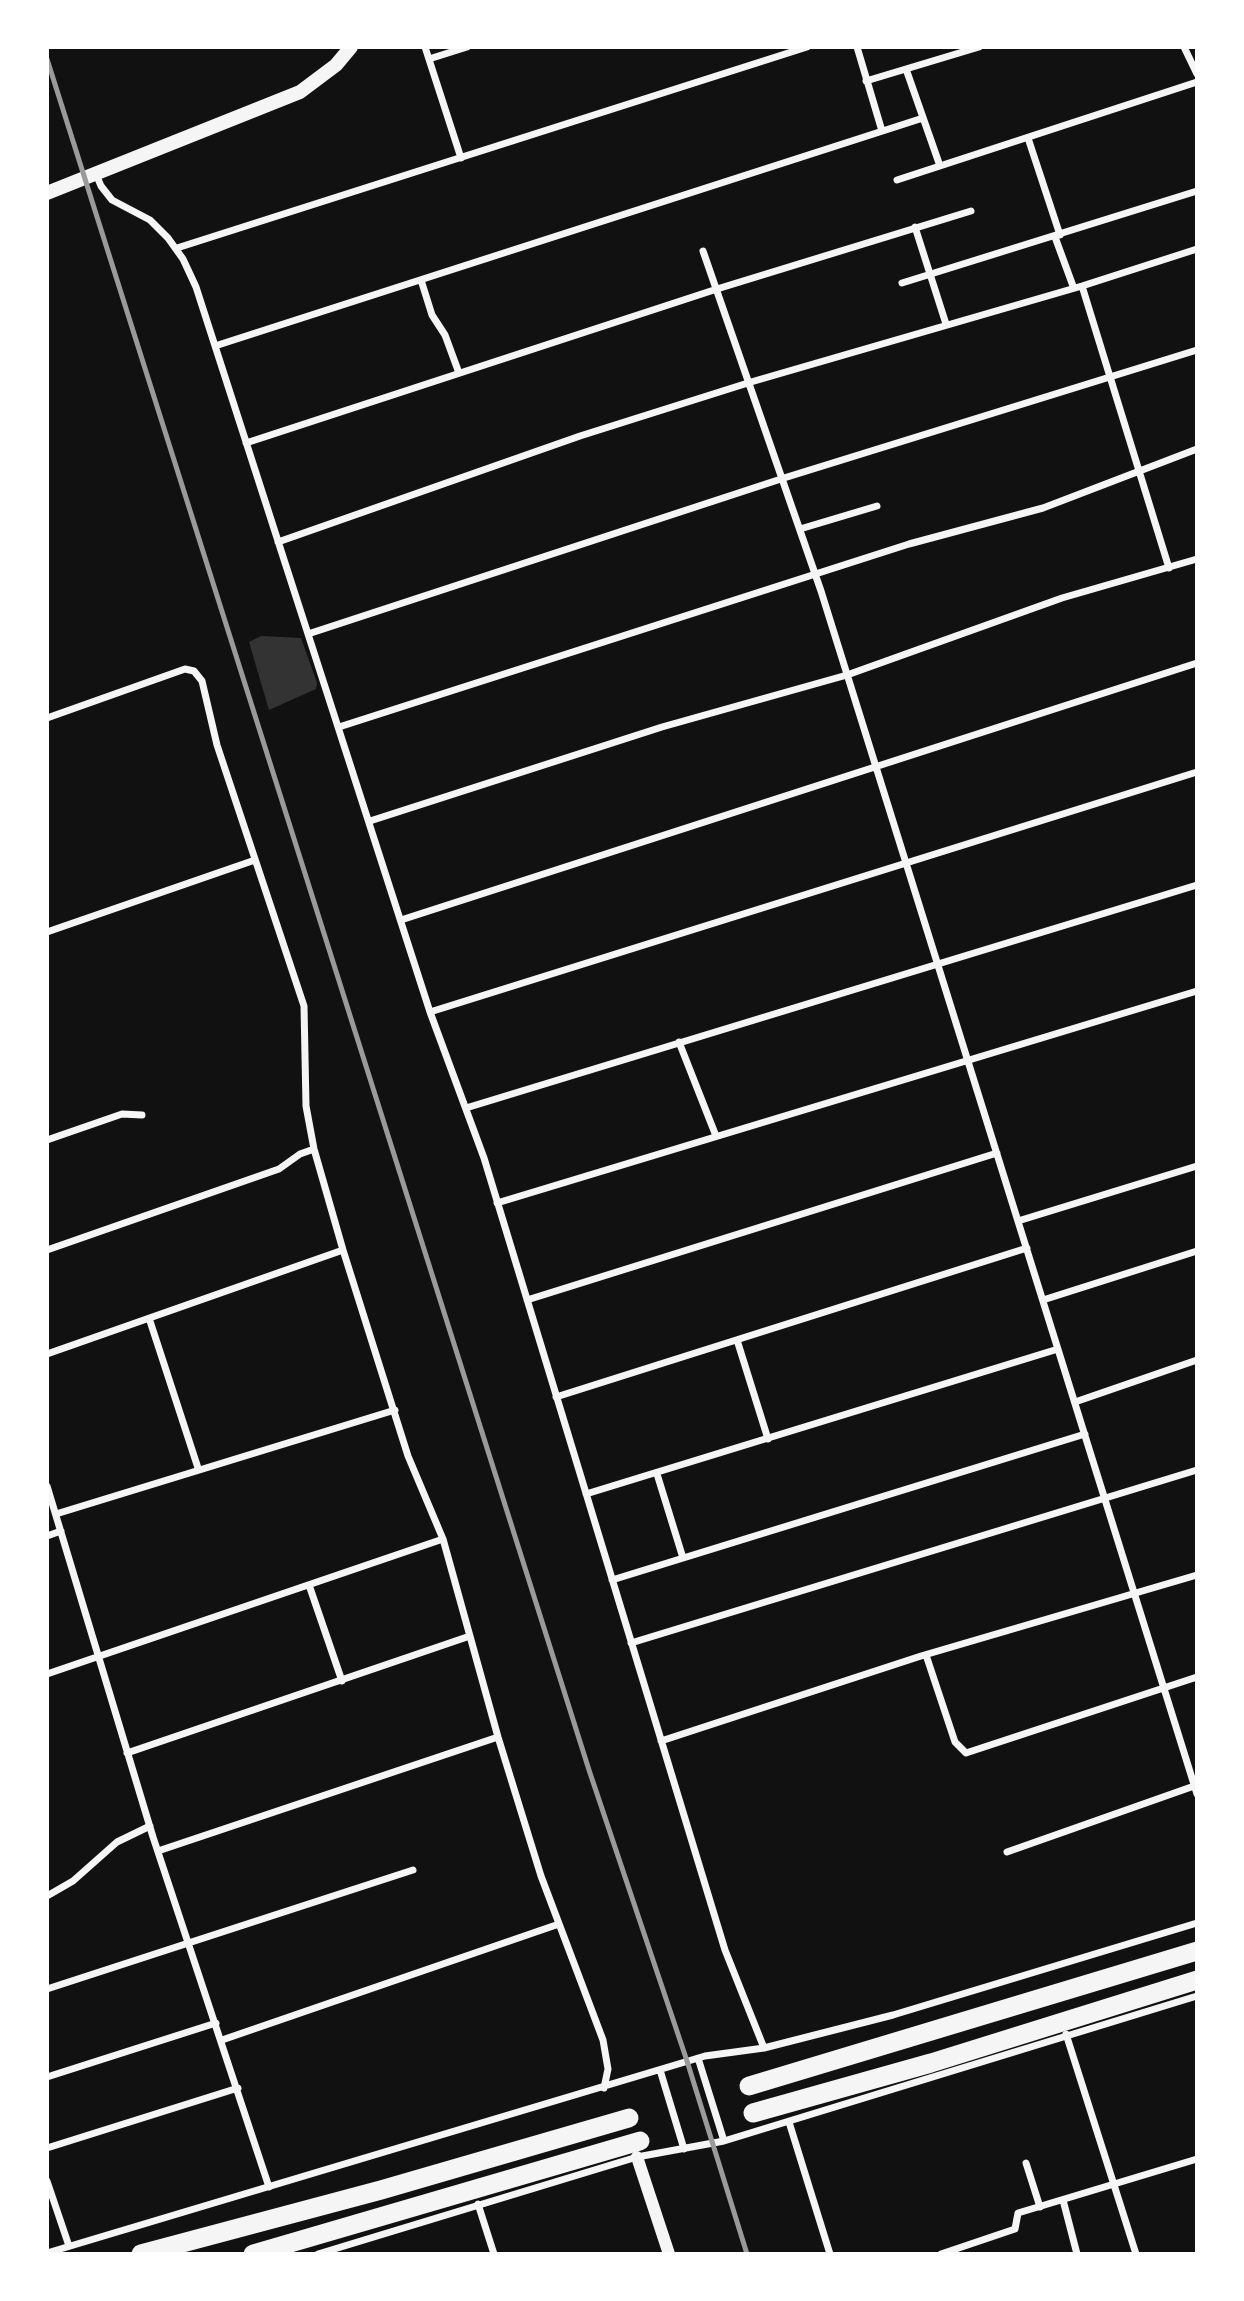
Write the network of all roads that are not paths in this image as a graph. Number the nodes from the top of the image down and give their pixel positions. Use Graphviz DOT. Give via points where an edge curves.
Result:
graph roads {
  1 [pos="351,47"];
  2 [pos="425,47"];
  3 [pos="467,47"];
  4 [pos="807,47"];
  5 [pos="857,47"];
  6 [pos="1184,47"];
  7 [pos="976,48"];
  8 [pos="429,59"];
  9 [pos="906,69"];
  10 [pos="1197,74"];
  11 [pos="866,81"];
  12 [pos="1197,82"];
  13 [pos="923,118"];
  14 [pos="882,131"];
  15 [pos="1028,138"];
  16 [pos="461,158"];
  17 [pos="940,166"];
  18 [pos="96,173"];
  19 [pos="897,180"];
  20 [pos="1197,191"];
  21 [pos="47,193"];
  22 [pos="971,211"];
  23 [pos="915,227"];
  24 [pos="1057,236"];
  25 [pos="177,248"];
  26 [pos="1197,249"];
  27 [pos="703,251"];
  28 [pos="930,275"];
  29 [pos="421,280"];
  30 [pos="902,283"];
  31 [pos="1073,286"];
  32 [pos="1082,286"];
  33 [pos="717,289"];
  34 [pos="946,324"];
  35 [pos="215,346"];
  36 [pos="1197,350"];
  37 [pos="460,373"];
  38 [pos="1113,378"];
  39 [pos="751,382"];
  40 [pos="246,443"];
  41 [pos="1197,449"];
  42 [pos="1140,468"];
  43 [pos="784,478"];
  44 [pos="877,506"];
  45 [pos="800,528"];
  46 [pos="278,542"];
  47 [pos="1197,559"];
  48 [pos="1169,568"];
  49 [pos="816,576"];
  50 [pos="308,634"];
  51 [pos="1197,663"];
  52 [pos="847,675"];
  53 [pos="47,718"];
  54 [pos="339,727"];
  55 [pos="876,765"];
  56 [pos="1197,772"];
  57 [pos="370,821"];
  58 [pos="255,860"];
  59 [pos="906,862"];
  60 [pos="1197,885"];
  61 [pos="401,920"];
  62 [pos="47,932"];
  63 [pos="937,963"];
  64 [pos="1197,991"];
  65 [pos="430,1012"];
  66 [pos="679,1042"];
  67 [pos="968,1059"];
  68 [pos="466,1108"];
  69 [pos="142,1115"];
  70 [pos="716,1136"];
  71 [pos="47,1140"];
  72 [pos="314,1149"];
  73 [pos="997,1153"];
  74 [pos="1197,1166"];
  75 [pos="497,1203"];
  76 [pos="1018,1221"];
  77 [pos="1027,1248"];
  78 [pos="47,1250"];
  79 [pos="343,1250"];
  80 [pos="1197,1251"];
  81 [pos="527,1300"];
  82 [pos="1043,1300"];
  83 [pos="149,1318"];
  84 [pos="737,1340"];
  85 [pos="1058,1349"];
  86 [pos="47,1354"];
  87 [pos="1197,1360"];
  88 [pos="556,1397"];
  89 [pos="1075,1402"];
  90 [pos="395,1410"];
  91 [pos="1085,1434"];
  92 [pos="768,1440"];
  93 [pos="198,1468"];
  94 [pos="1197,1470"];
  95 [pos="657,1474"];
  96 [pos="47,1486"];
  97 [pos="586,1494"];
  98 [pos="1105,1498"];
  99 [pos="56,1514"];
  100 [pos="61,1531"];
  101 [pos="47,1536"];
  102 [pos="443,1539"];
  103 [pos="683,1558"];
  104 [pos="1197,1575"];
  105 [pos="612,1580"];
  106 [pos="309,1585"];
  107 [pos="1135,1594"];
  108 [pos="470,1636"];
  109 [pos="631,1643"];
  110 [pos="926,1654"];
  111 [pos="98,1657"];
  112 [pos="47,1674"];
  113 [pos="1197,1677"];
  114 [pos="342,1681"];
  115 [pos="1165,1689"];
  116 [pos="498,1737"];
  117 [pos="661,1741"];
  118 [pos="127,1753"];
  119 [pos="1196,1788"];
  120 [pos="150,1826"];
  121 [pos="158,1851"];
  122 [pos="1007,1852"];
  123 [pos="413,1870"];
  124 [pos="47,1896"];
  125 [pos="1197,1923"];
  126 [pos="559,1924"];
  127 [pos="189,1943"];
  128 [pos="1197,1951"];
  129 [pos="1197,1980"];
  130 [pos="47,1989"];
  131 [pos="1197,1996"];
  132 [pos="216,2023"];
  133 [pos="1066,2035"];
  134 [pos="222,2040"];
  135 [pos="764,2048"];
  136 [pos="698,2058"];
  137 [pos="660,2070"];
  138 [pos="47,2077"];
  139 [pos="750,2086"];
  140 [pos="238,2088"];
  141 [pos="604,2088"];
  142 [pos="753,2113"];
  143 [pos="629,2118"];
  144 [pos="789,2122"];
  145 [pos="724,2141"];
  146 [pos="47,2148"];
  147 [pos="638,2149"];
  148 [pos="684,2149"];
  149 [pos="1197,2159"];
  150 [pos="1026,2163"];
  151 [pos="47,2181"];
  152 [pos="1115,2185"];
  153 [pos="269,2187"];
  154 [pos="1063,2200"];
  155 [pos="478,2204"];
  156 [pos="1040,2207"];
  157 [pos="69,2246"];
  158 [pos="47,2253"];
  159 [pos="141,2254"];
  160 [pos="253,2254"];
  161 [pos="318,2254"];
  162 [pos="494,2254"];
  163 [pos="669,2254"];
  164 [pos="830,2254"];
  165 [pos="941,2254"];
  166 [pos="1077,2254"];
  167 [pos="1136,2254"];
  1 -- 18 [label="main road" via="336,65 300,92"];
  2 -- 8 [label="street"];
  3 -- 8 [label="street"];
  4 -- 16 [label="street"];
  5 -- 11 [label="street"];
  6 -- 10 [label="street"];
  7 -- 9 [label="street"];
  8 -- 16 [label="street"];
  9 -- 11 [label="street"];
  9 -- 13 [label="street"];
  11 -- 14 [label="street"];
  12 -- 15 [label="street"];
  13 -- 14 [label="street"];
  13 -- 17 [label="street"];
  14 -- 29 [label="street"];
  15 -- 17 [label="street"];
  15 -- 24 [label="street"];
  16 -- 25 [label="street"];
  17 -- 19 [label="street"];
  18 -- 21 [label="main road"];
  18 -- 25 [label="street" via="112,200 150,220"];
  20 -- 24 [label="street"];
  22 -- 23 [label="street"];
  23 -- 28 [label="street"];
  23 -- 33 [label="street"];
  24 -- 28 [label="street"];
  24 -- 31 [label="street"];
  25 -- 35 [label="street" via="196,287"];
  26 -- 32 [label="street"];
  27 -- 33 [label="street"];
  28 -- 30 [label="street"];
  28 -- 34 [label="street"];
  29 -- 35 [label="street"];
  29 -- 37 [label="street"];
  31 -- 32 [label="street"];
  31 -- 34 [label="street"];
  32 -- 38 [label="street"];
  33 -- 37 [label="street"];
  33 -- 39 [label="street"];
  34 -- 39 [label="street"];
  35 -- 40 [label="street"];
  36 -- 38 [label="street"];
  37 -- 40 [label="street"];
  38 -- 42 [label="street"];
  38 -- 43 [label="street"];
  39 -- 43 [label="street"];
  39 -- 46 [label="street"];
  40 -- 46 [label="street"];
  41 -- 42 [label="street"];
  42 -- 48 [label="street"];
  42 -- 49 [label="street" via="1043,508 909,544"];
  43 -- 45 [label="street"];
  43 -- 50 [label="street"];
  44 -- 45 [label="street"];
  45 -- 49 [label="street"];
  46 -- 50 [label="street"];
  47 -- 48 [label="street"];
  48 -- 52 [label="street" via="1062,598"];
  49 -- 52 [label="street"];
  49 -- 54 [label="street"];
  50 -- 54 [label="street"];
  51 -- 55 [label="street"];
  52 -- 55 [label="street"];
  52 -- 57 [label="street" via="662,727"];
  53 -- 58 [label="street" via="185,669 194,671 202,681"];
  54 -- 57 [label="street"];
  55 -- 59 [label="street"];
  55 -- 61 [label="street"];
  56 -- 59 [label="street"];
  57 -- 61 [label="street"];
  58 -- 62 [label="street"];
  58 -- 72 [label="street" via="304,1006 306,1106"];
  59 -- 63 [label="street"];
  59 -- 65 [label="street"];
  60 -- 63 [label="street"];
  61 -- 65 [label="street"];
  63 -- 66 [label="street"];
  63 -- 67 [label="street"];
  64 -- 67 [label="street"];
  65 -- 68 [label="street"];
  66 -- 68 [label="street"];
  66 -- 70 [label="street"];
  67 -- 70 [label="street"];
  67 -- 73 [label="street"];
  68 -- 75 [label="street"];
  69 -- 71 [label="street" via="122,1114"];
  70 -- 75 [label="street"];
  72 -- 78 [label="street" via="279,1170"];
  72 -- 79 [label="street"];
  73 -- 76 [label="street"];
  73 -- 81 [label="street"];
  74 -- 76 [label="street"];
  75 -- 81 [label="street"];
  76 -- 77 [label="street"];
  77 -- 82 [label="street"];
  77 -- 84 [label="street"];
  79 -- 83 [label="street"];
  79 -- 90 [label="street"];
  80 -- 82 [label="street"];
  81 -- 88 [label="street"];
  82 -- 85 [label="street"];
  83 -- 86 [label="street"];
  83 -- 93 [label="street"];
  84 -- 88 [label="street"];
  84 -- 92 [label="street"];
  85 -- 89 [label="street"];
  85 -- 92 [label="street"];
  87 -- 89 [label="street"];
  88 -- 97 [label="street"];
  89 -- 91 [label="street"];
  90 -- 93 [label="street"];
  90 -- 102 [label="street" via="417,1480"];
  91 -- 98 [label="street"];
  91 -- 103 [label="street"];
  92 -- 95 [label="street"];
  93 -- 99 [label="street"];
  94 -- 98 [label="street"];
  95 -- 97 [label="street"];
  95 -- 103 [label="street"];
  96 -- 99 [label="street"];
  97 -- 105 [label="street"];
  98 -- 107 [label="street"];
  98 -- 109 [label="street"];
  99 -- 100 [label="street"];
  100 -- 101 [label="street"];
  100 -- 111 [label="street"];
  102 -- 106 [label="street"];
  102 -- 108 [label="street"];
  103 -- 105 [label="street"];
  104 -- 107 [label="street"];
  105 -- 109 [label="street"];
  106 -- 111 [label="street"];
  106 -- 114 [label="street"];
  107 -- 110 [label="street"];
  107 -- 115 [label="street"];
  108 -- 114 [label="street"];
  108 -- 116 [label="street"];
  109 -- 117 [label="street"];
  110 -- 115 [label="street" via="955,1742 966,1753"];
  110 -- 117 [label="street"];
  111 -- 112 [label="street"];
  111 -- 118 [label="street"];
  113 -- 115 [label="street"];
  114 -- 118 [label="street"];
  115 -- 119 [label="street"];
  116 -- 121 [label="street"];
  116 -- 126 [label="street"];
  117 -- 135 [label="street" via="725,1950"];
  118 -- 120 [label="street"];
  119 -- 122 [label="street"];
  120 -- 121 [label="street"];
  120 -- 124 [label="street" via="117,1842 73,1881"];
  121 -- 127 [label="street"];
  123 -- 127 [label="street"];
  125 -- 135 [label="street" via="893,2015"];
  126 -- 134 [label="street"];
  126 -- 141 [label="street" via="603,2040 608,2069"];
  127 -- 130 [label="street"];
  127 -- 132 [label="street"];
  128 -- 139 [label="highway"];
  129 -- 142 [label="highway"];
  131 -- 133 [label="street"];
  132 -- 134 [label="street"];
  132 -- 138 [label="street"];
  133 -- 144 [label="street"];
  133 -- 152 [label="street"];
  134 -- 140 [label="street"];
  135 -- 136 [label="street"];
  136 -- 137 [label="street"];
  136 -- 145 [label="street"];
  137 -- 141 [label="street"];
  137 -- 148 [label="street"];
  140 -- 146 [label="street"];
  140 -- 153 [label="street"];
  141 -- 153 [label="street"];
  143 -- 159 [label="highway"];
  144 -- 145 [label="street"];
  144 -- 164 [label="street"];
  145 -- 148 [label="street"];
  147 -- 148 [label="street"];
  147 -- 155 [label="street"];
  147 -- 160 [label="highway"];
  147 -- 163 [label="street"];
  149 -- 152 [label="street"];
  150 -- 156 [label="street"];
  151 -- 157 [label="street"];
  152 -- 154 [label="street"];
  152 -- 167 [label="street"];
  153 -- 157 [label="street"];
  154 -- 156 [label="street"];
  154 -- 166 [label="street"];
  155 -- 161 [label="street"];
  155 -- 162 [label="street"];
  156 -- 165 [label="street" via="1016,2214 1015,2228"];
  157 -- 158 [label="street"];
}
